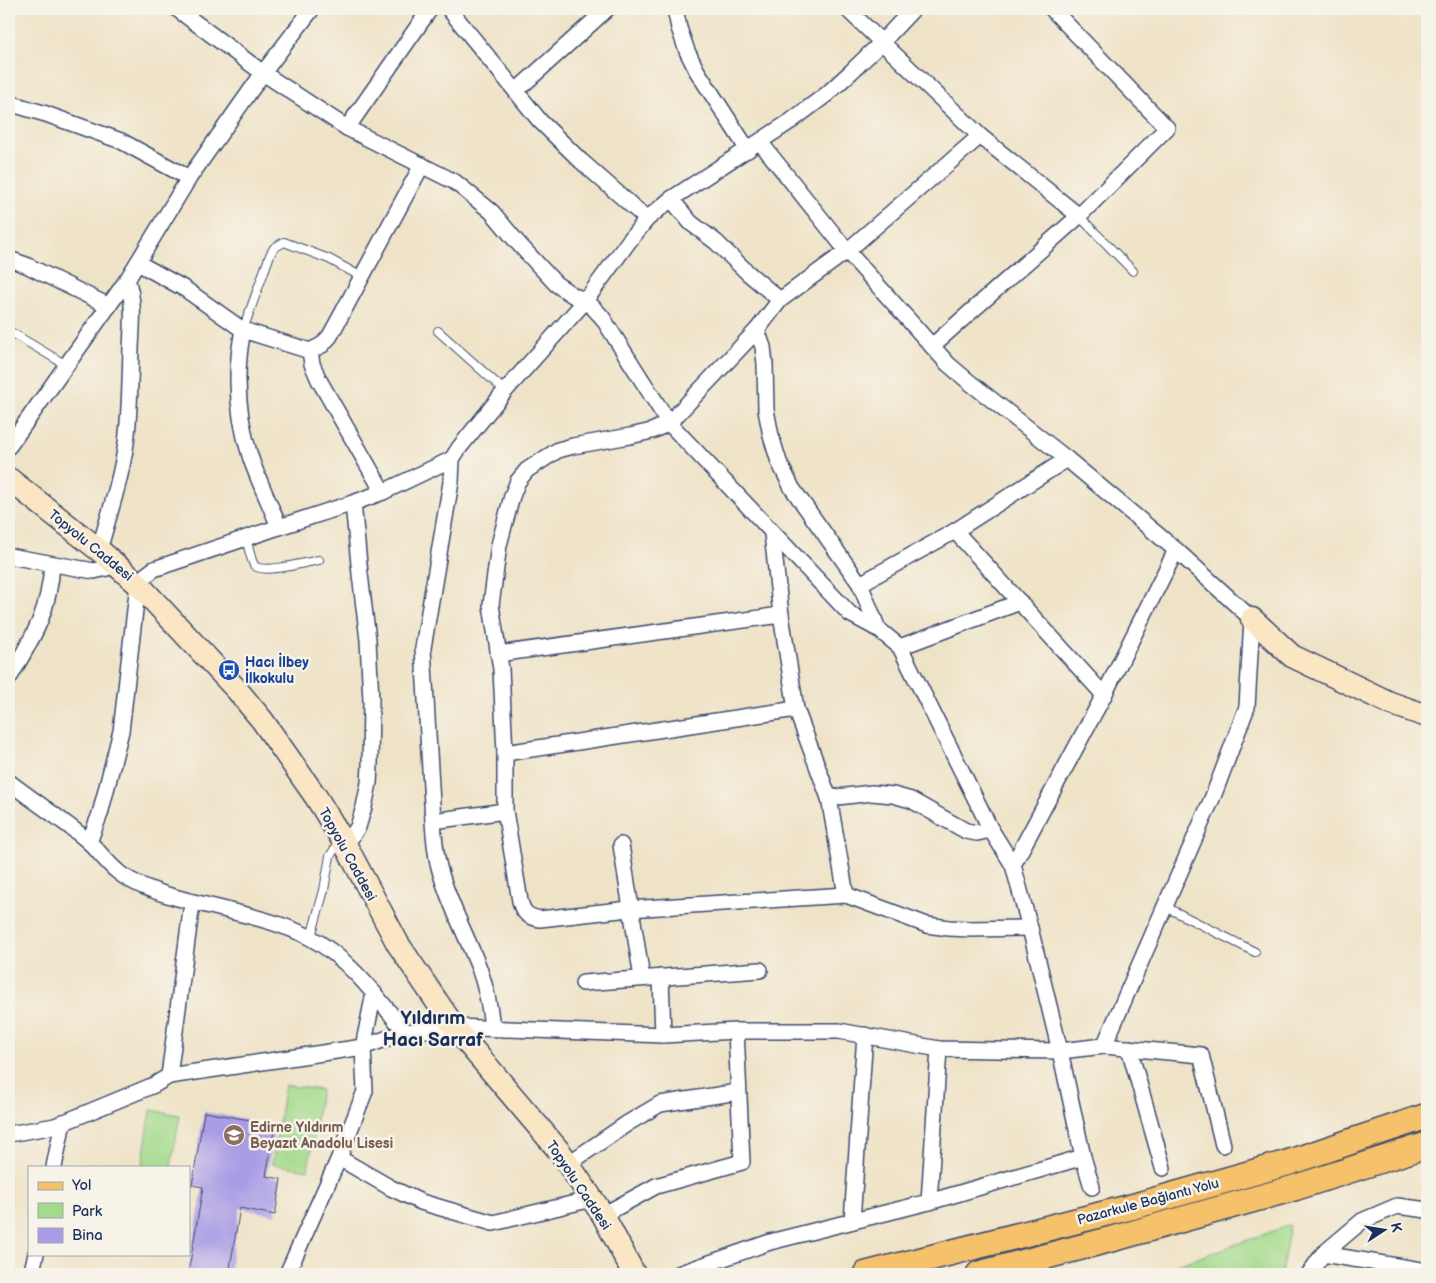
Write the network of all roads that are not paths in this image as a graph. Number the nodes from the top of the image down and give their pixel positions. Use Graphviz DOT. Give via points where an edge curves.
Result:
graph roads {
  1 [pos="177,9"];
  2 [pos="312,9"];
  3 [pos="430,9"];
  4 [pos="449,9"];
  5 [pos="607,9"];
  6 [pos="675,9"];
  7 [pos="848,9"];
  8 [pos="913,9"];
  9 [pos="1052,9"];
  10 [pos="882,42"];
  11 [pos="263,73"];
  12 [pos="516,91"];
  13 [pos="9,102"];
  14 [pos="347,128"];
  15 [pos="980,136"];
  16 [pos="754,146"];
  17 [pos="422,166"];
  18 [pos="189,178"];
  19 [pos="671,199"];
  20 [pos="1079,216"];
  21 [pos="647,219"];
  22 [pos="847,251"];
  23 [pos="9,259"];
  24 [pos="138,263"];
  25 [pos="1133,271"];
  26 [pos="362,276"];
  27 [pos="127,280"];
  28 [pos="586,300"];
  29 [pos="780,300"];
  30 [pos="109,306"];
  31 [pos="243,330"];
  32 [pos="757,330"];
  33 [pos="9,331"];
  34 [pos="438,331"];
  35 [pos="932,346"];
  36 [pos="310,351"];
  37 [pos="66,365"];
  38 [pos="505,391"];
  39 [pos="669,423"];
  40 [pos="9,446"];
  41 [pos="452,459"];
  42 [pos="1067,459"];
  43 [pos="9,479"];
  44 [pos="383,492"];
  45 [pos="353,503"];
  46 [pos="279,527"];
  47 [pos="955,531"];
  48 [pos="772,533"];
  49 [pos="246,538"];
  50 [pos="1176,550"];
  51 [pos="9,556"];
  52 [pos="107,557"];
  53 [pos="320,560"];
  54 [pos="52,564"];
  55 [pos="138,584"];
  56 [pos="860,584"];
  57 [pos="1020,602"];
  58 [pos="781,616"];
  59 [pos="1252,619"];
  60 [pos="878,628"];
  61 [pos="900,647"];
  62 [pos="498,654"];
  63 [pos="9,678"];
  64 [pos="1104,695"];
  65 [pos="796,709"];
  66 [pos="1427,716"];
  67 [pos="505,752"];
  68 [pos="9,782"];
  69 [pos="829,798"];
  70 [pos="505,811"];
  71 [pos="433,821"];
  72 [pos="990,830"];
  73 [pos="89,842"];
  74 [pos="345,844"];
  75 [pos="621,845"];
  76 [pos="1013,865"];
  77 [pos="846,895"];
  78 [pos="192,903"];
  79 [pos="1164,906"];
  80 [pos="631,909"];
  81 [pos="1030,928"];
  82 [pos="311,938"];
  83 [pos="1255,952"];
  84 [pos="760,970"];
  85 [pos="661,977"];
  86 [pos="642,978"];
  87 [pos="583,983"];
  88 [pos="374,993"];
  89 [pos="454,1027"];
  90 [pos="492,1028"];
  91 [pos="736,1031"];
  92 [pos="405,1032"];
  93 [pos="663,1035"];
  94 [pos="865,1035"];
  95 [pos="1104,1046"];
  96 [pos="363,1047"];
  97 [pos="1129,1048"];
  98 [pos="939,1049"];
  99 [pos="1060,1051"];
  100 [pos="169,1076"];
  101 [pos="738,1092"];
  102 [pos="1427,1116"];
  103 [pos="63,1122"];
  104 [pos="9,1134"];
  105 [pos="1223,1145"];
  106 [pos="1427,1145"];
  107 [pos="1083,1157"];
  108 [pos="339,1158"];
  109 [pos="568,1164"];
  110 [pos="54,1166"];
  111 [pos="1163,1168"];
  112 [pos="1092,1187"];
  113 [pos="929,1202"];
  114 [pos="598,1207"];
  115 [pos="1427,1210"];
  116 [pos="852,1221"];
  117 [pos="1323,1254"];
  118 [pos="36,1256"];
  119 [pos="1427,1271"];
  120 [pos="31,1274"];
  121 [pos="287,1274"];
  122 [pos="634,1274"];
  123 [pos="678,1274"];
  124 [pos="866,1274"];
  125 [pos="979,1274"];
  126 [pos="1309,1274"];
  1 -- 11 [label="street"];
  2 -- 11 [label="street"];
  3 -- 14 [label="street"];
  4 -- 12 [label="street"];
  5 -- 12 [label="street"];
  6 -- 16 [label="street" via="687,51 697,70"];
  7 -- 10 [label="street"];
  8 -- 10 [label="street"];
  9 -- 20 [label="street" via="1167,128"];
  10 -- 15 [label="street"];
  10 -- 16 [label="street" via="827,94"];
  11 -- 14 [label="street"];
  11 -- 18 [label="street"];
  12 -- 21 [label="street" via="560,142"];
  13 -- 18 [label="street" via="121,141"];
  14 -- 17 [label="street"];
  15 -- 20 [label="street"];
  15 -- 22 [label="street"];
  16 -- 19 [label="street"];
  16 -- 22 [label="street"];
  17 -- 26 [label="street"];
  17 -- 28 [label="street" via="473,195 556,284"];
  18 -- 24 [label="street"];
  19 -- 21 [label="street"];
  19 -- 29 [label="street" via="691,222"];
  20 -- 25 [label="lane"];
  20 -- 35 [label="street"];
  21 -- 28 [label="street"];
  22 -- 29 [label="street"];
  22 -- 35 [label="street"];
  23 -- 30 [label="street"];
  24 -- 27 [label="street"];
  24 -- 31 [label="street" via="185,289"];
  26 -- 31 [label="lane" via="284,242 270,255"];
  26 -- 36 [label="street" via="330,336"];
  27 -- 30 [label="street"];
  27 -- 52 [label="street" via="132,318 129,405"];
  28 -- 38 [label="street"];
  28 -- 39 [label="street" via="602,318"];
  29 -- 32 [label="street"];
  30 -- 37 [label="street"];
  31 -- 36 [label="street"];
  31 -- 46 [label="street" via="237,373 239,411 251,460"];
  32 -- 39 [label="street"];
  32 -- 56 [label="street" via="766,364 766,410 779,462 792,488"];
  33 -- 37 [label="lane"];
  34 -- 38 [label="lane"];
  35 -- 42 [label="street" via="968,381"];
  36 -- 44 [label="street" via="319,380"];
  37 -- 40 [label="street"];
  38 -- 41 [label="street"];
  39 -- 48 [label="street"];
  39 -- 62 [label="street" via="652,431 558,450 527,470 518,481 499,545 491,605"];
  41 -- 44 [label="street"];
  41 -- 71 [label="street" via="423,648"];
  42 -- 47 [label="street"];
  42 -- 50 [label="street"];
  43 -- 52 [label="street, Topyolu Caddesi"];
  44 -- 45 [label="street"];
  45 -- 46 [label="street"];
  45 -- 74 [label="street" via="368,640 370,766 358,826"];
  46 -- 49 [label="street"];
  47 -- 56 [label="street"];
  47 -- 57 [label="street"];
  48 -- 58 [label="street"];
  48 -- 60 [label="street" via="850,614"];
  49 -- 53 [label="lane" via="254,564 259,568 268,570"];
  49 -- 55 [label="street" via="154,569"];
  50 -- 59 [label="street"];
  50 -- 64 [label="street"];
  51 -- 54 [label="street"];
  52 -- 54 [label="street" via="107,568 94,571"];
  52 -- 55 [label="street, Topyolu Caddesi"];
  54 -- 63 [label="street" via="44,612"];
  55 -- 73 [label="street" via="121,731 100,814"];
  55 -- 74 [label="street, Topyolu Caddesi" via="238,691 289,758"];
  56 -- 60 [label="street"];
  57 -- 61 [label="street"];
  57 -- 64 [label="street"];
  58 -- 62 [label="street"];
  58 -- 65 [label="street"];
  59 -- 66 [label="street" via="1292,656 1390,703"];
  59 -- 79 [label="street" via="1247,707 1214,794"];
  60 -- 61 [label="street"];
  61 -- 72 [label="street"];
  62 -- 67 [label="street"];
  64 -- 76 [label="street"];
  65 -- 67 [label="street"];
  65 -- 69 [label="street"];
  67 -- 70 [label="street"];
  68 -- 73 [label="street"];
  69 -- 72 [label="street" via="872,792 893,795 911,800 966,831"];
  69 -- 77 [label="street"];
  70 -- 71 [label="street"];
  70 -- 80 [label="street" via="520,901 527,915 540,919"];
  71 -- 90 [label="street" via="439,866 480,969"];
  72 -- 76 [label="street"];
  73 -- 78 [label="street" via="118,872 136,883"];
  74 -- 82 [label="lane" via="336,847 330,856"];
  74 -- 89 [label="street, Topyolu Caddesi" via="398,944"];
  75 -- 80 [label="street"];
  76 -- 81 [label="street"];
  77 -- 80 [label="street"];
  77 -- 81 [label="street" via="927,925 970,929"];
  78 -- 82 [label="street" via="282,925"];
  78 -- 100 [label="street"];
  79 -- 83 [label="lane"];
  79 -- 95 [label="street"];
  80 -- 86 [label="street"];
  81 -- 99 [label="street"];
  82 -- 88 [label="street" via="343,961"];
  84 -- 85 [label="street"];
  85 -- 86 [label="street"];
  85 -- 93 [label="street"];
  86 -- 87 [label="street"];
  88 -- 92 [label="street"];
  88 -- 96 [label="street"];
  89 -- 90 [label="street"];
  89 -- 92 [label="street"];
  89 -- 109 [label="street, Topyolu Caddesi"];
  90 -- 93 [label="street"];
  91 -- 93 [label="street"];
  91 -- 94 [label="street" via="839,1031"];
  91 -- 101 [label="street"];
  92 -- 96 [label="street"];
  94 -- 98 [label="street"];
  94 -- 116 [label="street"];
  95 -- 97 [label="street"];
  95 -- 99 [label="street"];
  96 -- 100 [label="street"];
  96 -- 108 [label="street" via="365,1091"];
  97 -- 105 [label="street" via="1201,1055"];
  97 -- 111 [label="street"];
  98 -- 99 [label="street"];
  98 -- 113 [label="street"];
  99 -- 107 [label="street"];
  100 -- 103 [label="street"];
  101 -- 109 [label="street" via="660,1104"];
  101 -- 114 [label="street" via="742,1162 656,1186"];
  102 -- 124 [label="main road, Pazarkule Bağlantı Yolu" via="1287,1163"];
  103 -- 104 [label="street"];
  103 -- 110 [label="street"];
  106 -- 125 [label="main road, Pazarkule Bağlantı Yolu" via="1294,1188"];
  107 -- 112 [label="street"];
  107 -- 113 [label="street"];
  108 -- 114 [label="street" via="421,1202 493,1223"];
  108 -- 121 [label="street"];
  109 -- 114 [label="street, Topyolu Caddesi"];
  113 -- 116 [label="street"];
  114 -- 122 [label="street, Topyolu Caddesi"];
  115 -- 117 [label="street" via="1397,1206 1362,1221"];
  116 -- 123 [label="street" via="770,1242"];
  117 -- 119 [label="street"];
  117 -- 126 [label="street"];
  118 -- 120 [label="street"];
}
